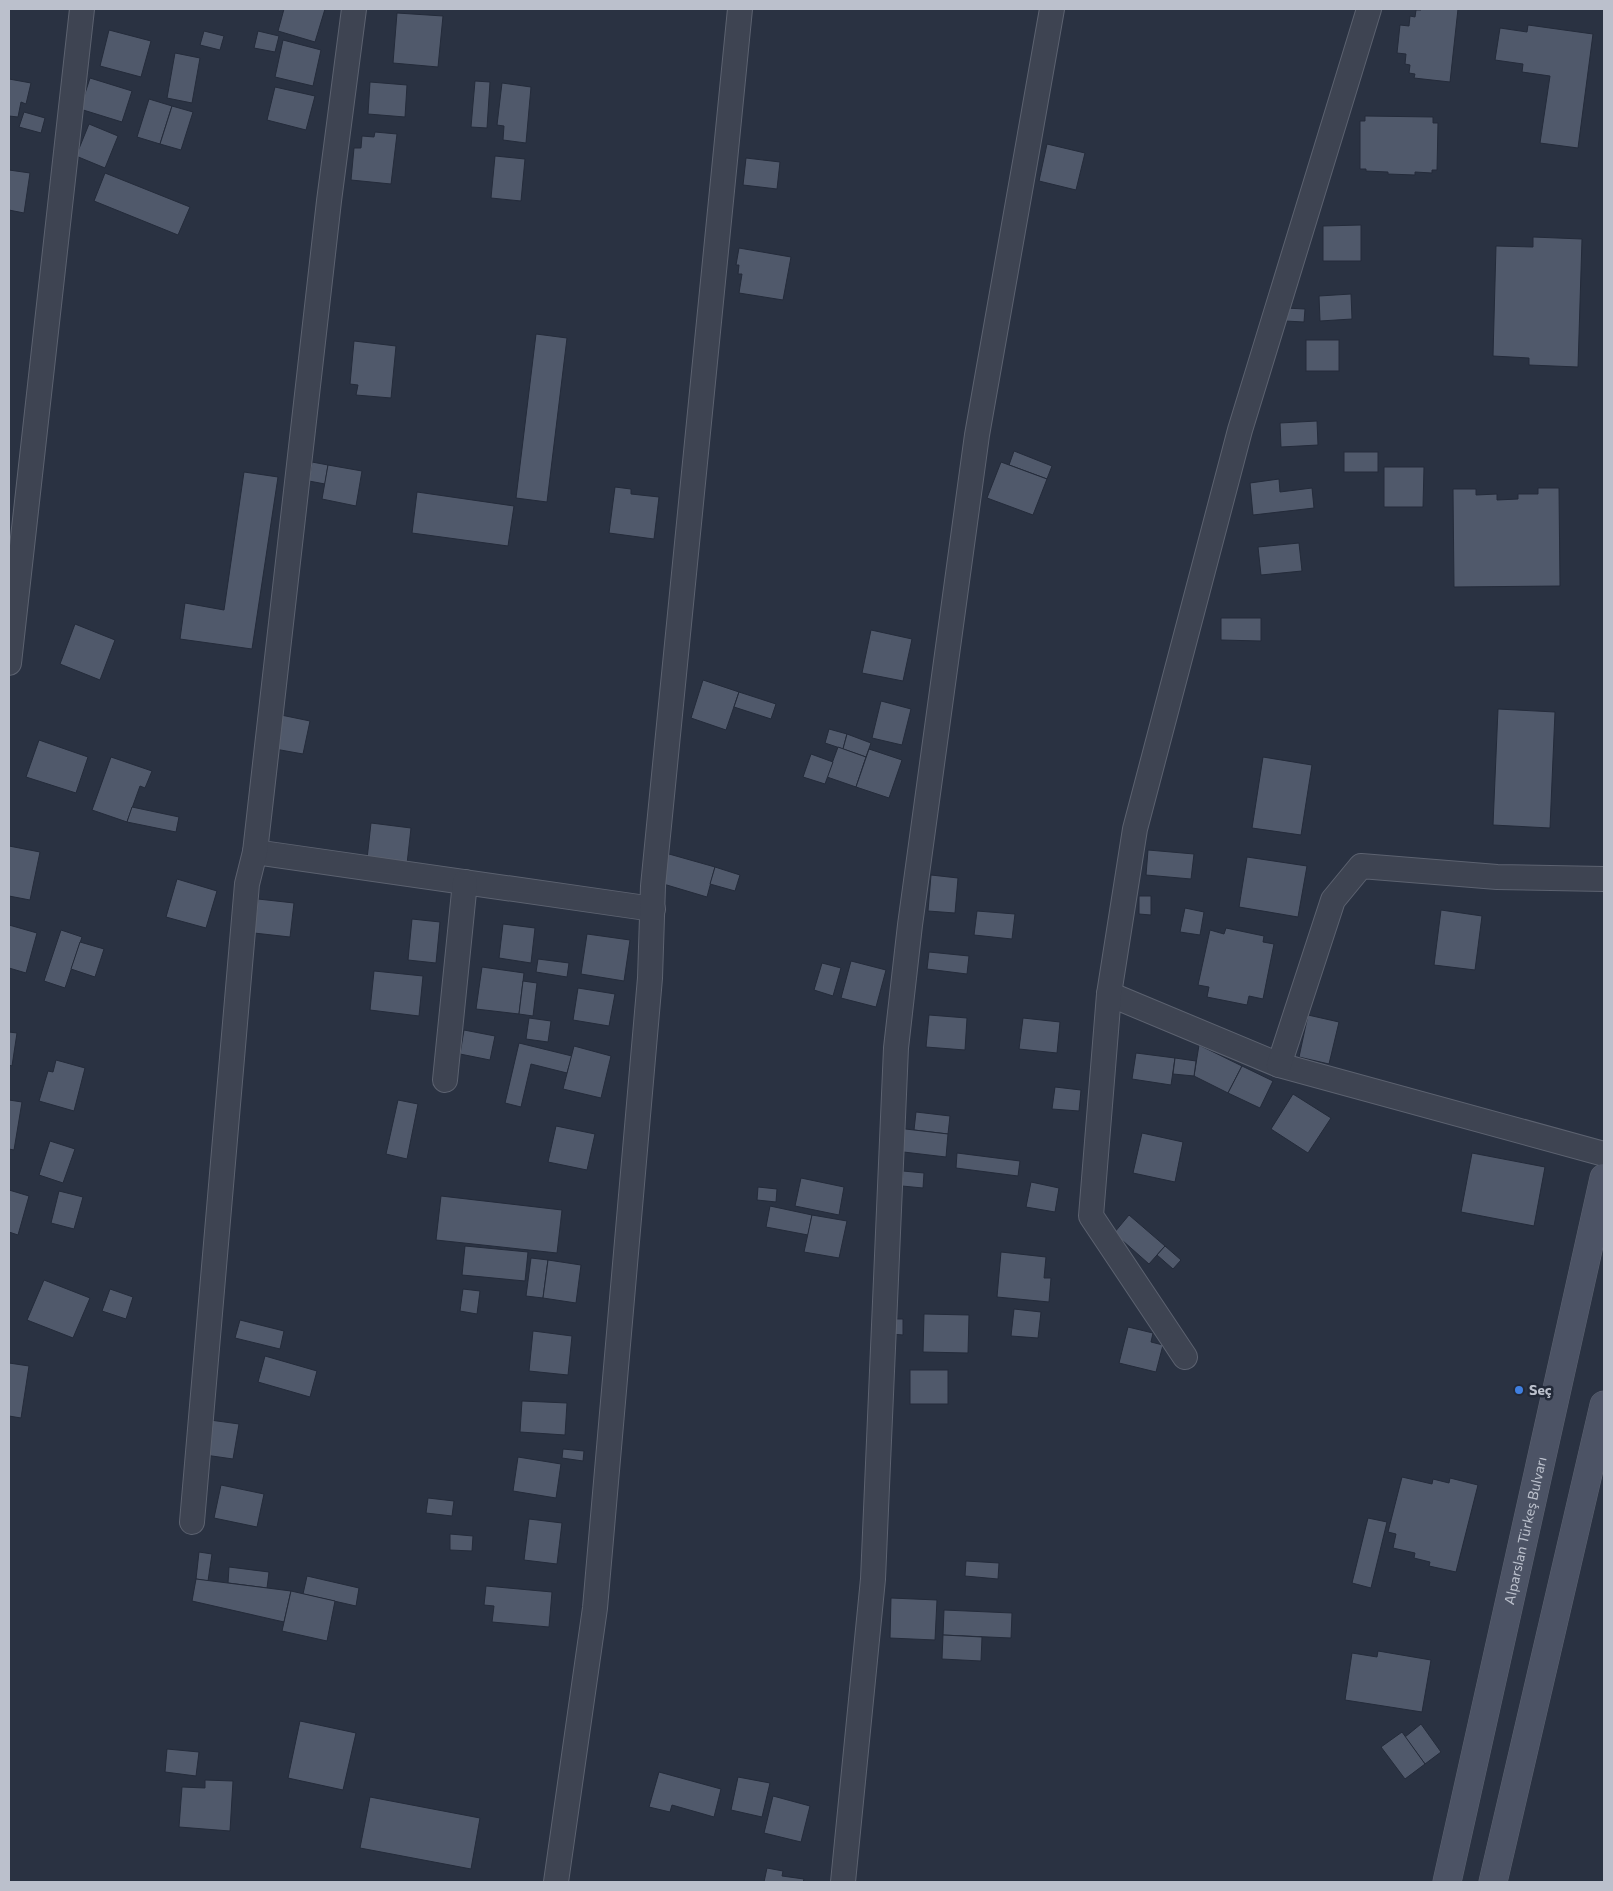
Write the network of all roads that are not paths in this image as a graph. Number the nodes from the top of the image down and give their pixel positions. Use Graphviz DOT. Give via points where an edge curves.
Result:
graph roads {
  1 [pos="82,9"];
  2 [pos="354,9"];
  3 [pos="740,9"];
  4 [pos="1052,9"];
  5 [pos="1369,9"];
  6 [pos="9,663"];
  7 [pos="255,852"];
  8 [pos="1604,879"];
  9 [pos="465,882"];
  10 [pos="652,909"];
  11 [pos="1109,994"];
  12 [pos="1279,1065"];
  13 [pos="445,1080"];
  14 [pos="1604,1154"];
  15 [pos="1604,1178"];
  16 [pos="1185,1357"];
  17 [pos="1604,1405"];
  18 [pos="192,1522"];
  19 [pos="556,1882"];
  20 [pos="843,1882"];
  21 [pos="1447,1882"];
  22 [pos="1493,1882"];
  1 -- 6 [label="street"];
  2 -- 7 [label="street"];
  3 -- 10 [label="street"];
  4 -- 20 [label="street" via="977,435 896,1048 873,1579"];
  5 -- 11 [label="street" via="1240,430 1135,829"];
  7 -- 9 [label="street"];
  7 -- 18 [label="street" via="247,884"];
  8 -- 12 [label="street" via="1497,877 1361,866 1333,900"];
  9 -- 10 [label="street"];
  9 -- 13 [label="street"];
  10 -- 19 [label="street" via="650,978 595,1608"];
  11 -- 12 [label="street"];
  11 -- 16 [label="street" via="1091,1216"];
  12 -- 14 [label="street"];
  15 -- 21 [label="main road, Alparslan Türkeş Bulvarı"];
  17 -- 22 [label="main road"];
}
